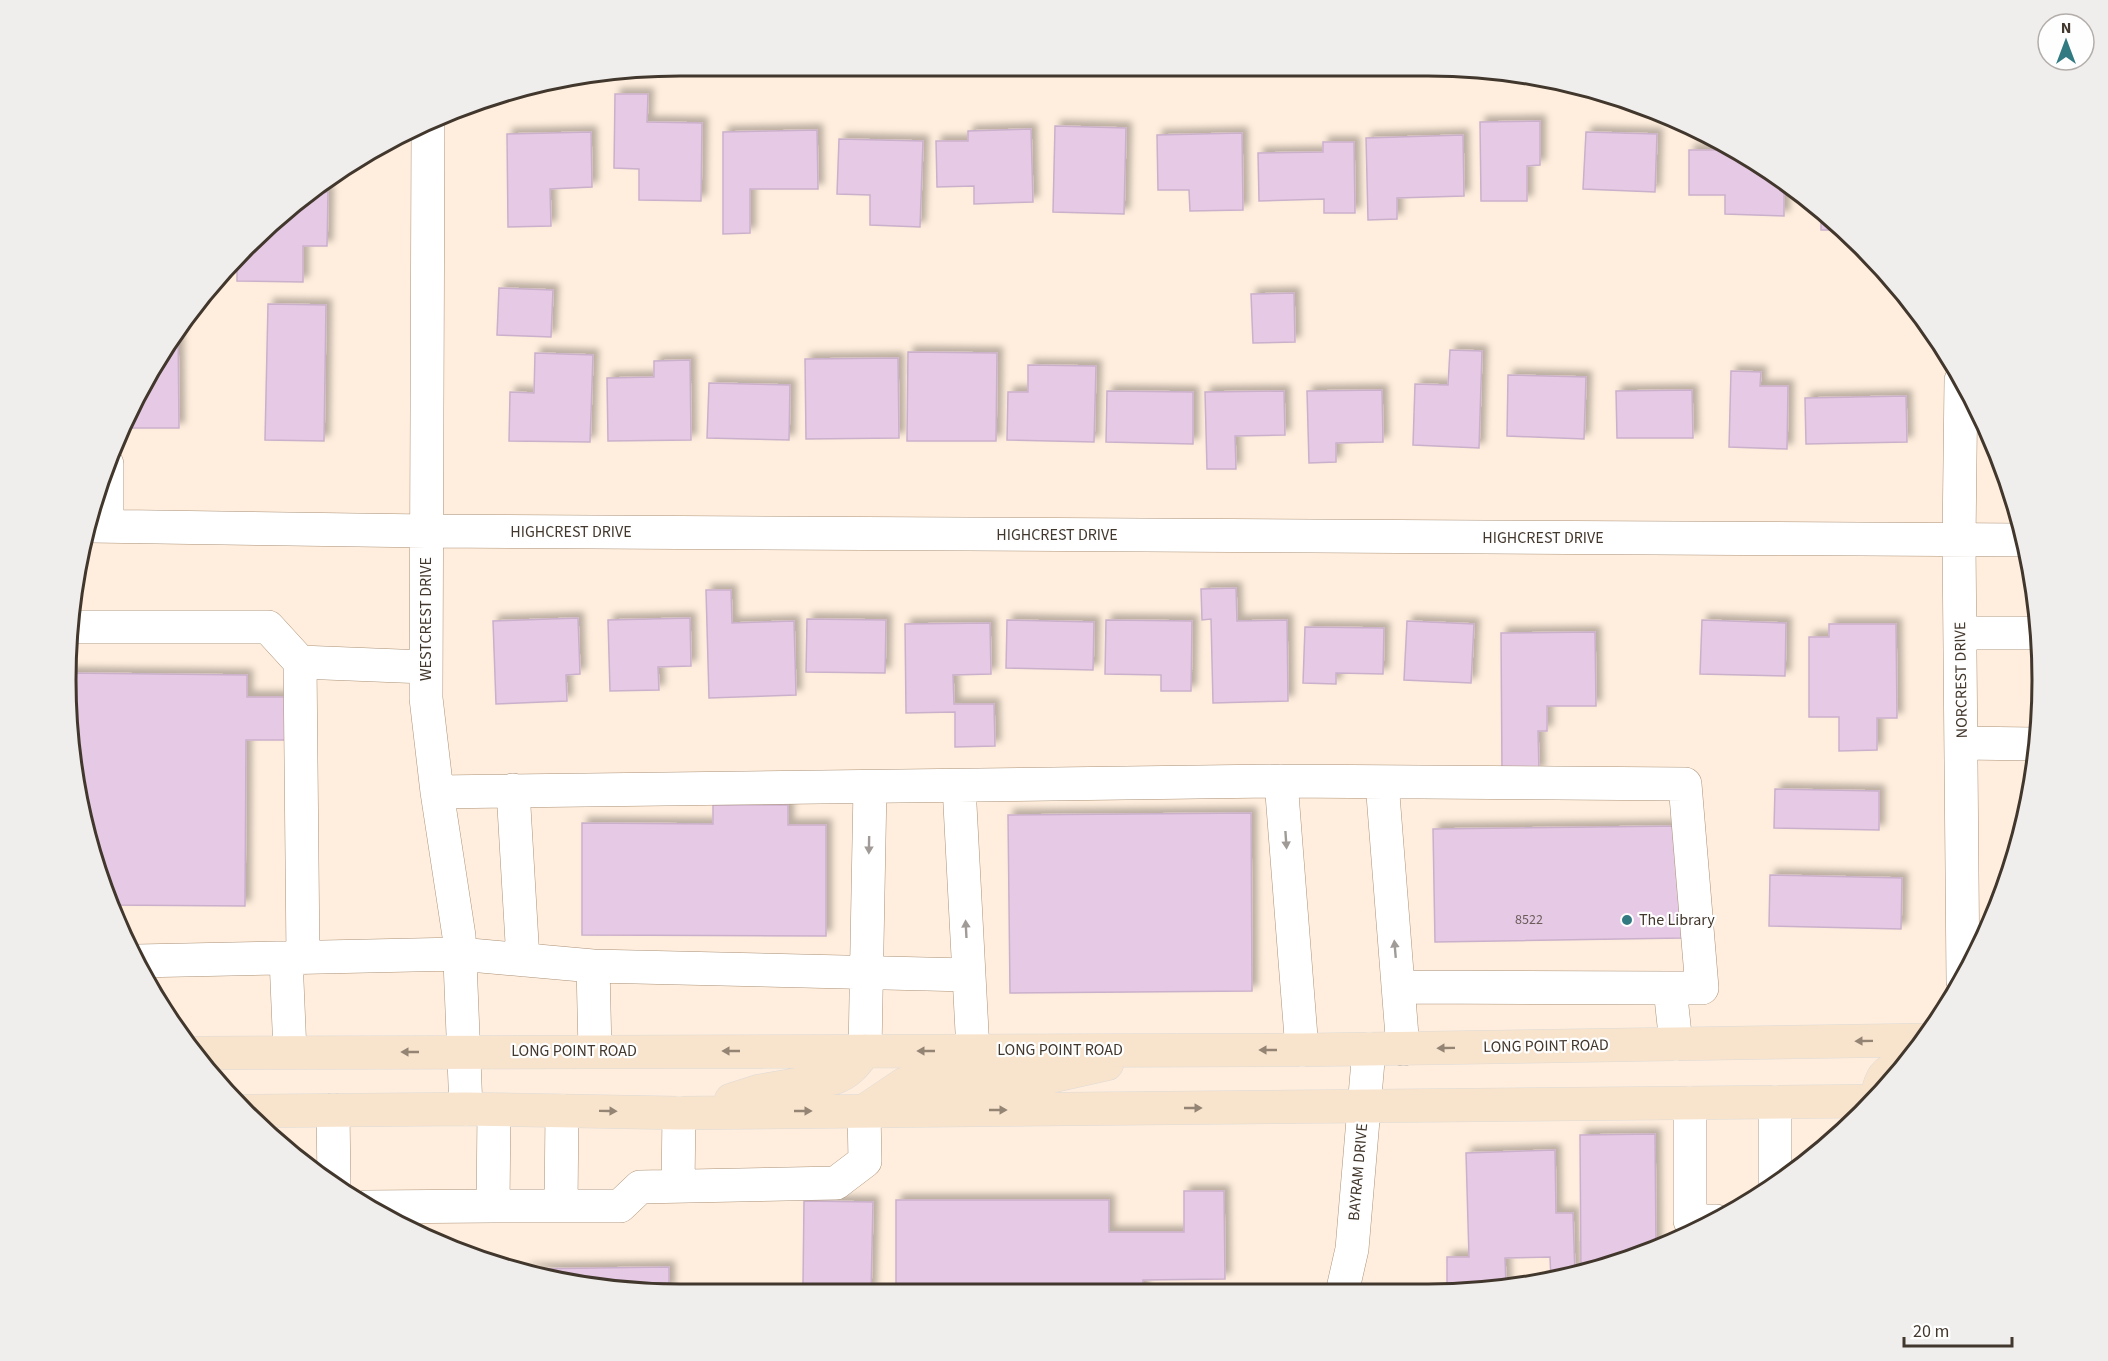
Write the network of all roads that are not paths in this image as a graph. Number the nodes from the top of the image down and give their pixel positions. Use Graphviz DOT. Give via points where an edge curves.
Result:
graph roads {
  1 [pos="428,132"];
  2 [pos="1961,397"];
  3 [pos="98,526"];
  4 [pos="427,531"];
  5 [pos="2015,540"];
  6 [pos="1959,541"];
  7 [pos="79,627"];
  8 [pos="1961,633"];
  9 [pos="2029,633"];
  10 [pos="300,662"];
  11 [pos="425,667"];
  12 [pos="1962,743"];
  13 [pos="2028,744"];
  14 [pos="1281,781"];
  15 [pos="1382,782"];
  16 [pos="959,786"];
  17 [pos="870,787"];
  18 [pos="513,790"];
  19 [pos="437,792"];
  20 [pos="459,954"];
  21 [pos="295,958"];
  22 [pos="523,960"];
  23 [pos="1963,960"];
  24 [pos="146,961"];
  25 [pos="593,966"];
  26 [pos="867,973"];
  27 [pos="968,975"];
  28 [pos="1398,987"];
  29 [pos="1670,987"];
  30 [pos="1913,1040"];
  31 [pos="1676,1044"];
  32 [pos="1369,1049"];
  33 [pos="1402,1049"];
  34 [pos="1168,1050"];
  35 [pos="1302,1050"];
  36 [pos="463,1051"];
  37 [pos="595,1051"];
  38 [pos="865,1051"];
  39 [pos="973,1051"];
  40 [pos="290,1052"];
  41 [pos="205,1053"];
  42 [pos="1861,1101"];
  43 [pos="1775,1102"];
  44 [pos="1690,1103"];
  45 [pos="1364,1107"];
  46 [pos="480,1109"];
  47 [pos="333,1110"];
  48 [pos="256,1111"];
  49 [pos="562,1111"];
  50 [pos="864,1111"];
  51 [pos="687,1112"];
  52 [pos="1775,1174"];
  53 [pos="334,1175"];
  54 [pos="678,1186"];
  55 [pos="494,1206"];
  56 [pos="561,1206"];
  57 [pos="384,1207"];
  58 [pos="1697,1221"];
  59 [pos="1344,1284"];
  1 -- 4 [label="street, WESTCREST DRIVE"];
  2 -- 6 [label="street, NORCREST DRIVE"];
  3 -- 4 [label="street, HIGHCREST DRIVE"];
  4 -- 6 [label="street, HIGHCREST DRIVE"];
  4 -- 11 [label="street, WESTCREST DRIVE"];
  5 -- 6 [label="street, HIGHCREST DRIVE"];
  6 -- 8 [label="street, NORCREST DRIVE"];
  7 -- 10 [label="street" via="268,627"];
  8 -- 9 [label="street"];
  8 -- 12 [label="street, NORCREST DRIVE"];
  10 -- 11 [label="street"];
  10 -- 21 [label="street"];
  11 -- 19 [label="street, WESTCREST DRIVE"];
  12 -- 13 [label="street"];
  12 -- 23 [label="street, NORCREST DRIVE"];
  14 -- 15 [label="street"];
  14 -- 16 [label="street"];
  14 -- 35 [label="street, one-way"];
  28 -- 15 [label="street, one-way"];
  15 -- 29 [label="street" via="1685,784 1702,988"];
  16 -- 17 [label="street"];
  27 -- 16 [label="street, one-way"];
  17 -- 18 [label="street"];
  17 -- 26 [label="street, one-way"];
  18 -- 19 [label="street"];
  18 -- 22 [label="street"];
  19 -- 20 [label="street, WESTCREST DRIVE"];
  20 -- 21 [label="street"];
  20 -- 22 [label="street"];
  20 -- 36 [label="street, WESTCREST DRIVE"];
  21 -- 24 [label="street"];
  21 -- 40 [label="street"];
  22 -- 25 [label="street"];
  25 -- 26 [label="street"];
  25 -- 37 [label="street"];
  26 -- 27 [label="street"];
  26 -- 38 [label="street"];
  27 -- 39 [label="street"];
  28 -- 29 [label="street"];
  28 -- 33 [label="street"];
  29 -- 31 [label="street"];
  30 -- 31 [label="main road, LONG POINT ROAD, one-way"];
  31 -- 33 [label="main road, LONG POINT ROAD, one-way"];
  32 -- 33 [label="main road, LONG POINT ROAD"];
  32 -- 35 [label="main road, LONG POINT ROAD"];
  32 -- 45 [label="street, BAYRAM DRIVE"];
  35 -- 34 [label="main road, LONG POINT ROAD, one-way"];
  34 -- 39 [label="main road, LONG POINT ROAD"];
  34 -- 50 [label="main road" via="1031,1081 904,1084"];
  36 -- 37 [label="main road, LONG POINT ROAD"];
  36 -- 40 [label="main road, LONG POINT ROAD, one-way"];
  36 -- 46 [label="street, WESTCREST DRIVE"];
  38 -- 37 [label="main road, LONG POINT ROAD, one-way"];
  39 -- 38 [label="main road, LONG POINT ROAD, one-way"];
  38 -- 51 [label="main road" via="844,1075 759,1091"];
  40 -- 41 [label="main road, LONG POINT ROAD"];
  42 -- 43 [label="main road"];
  43 -- 44 [label="main road"];
  43 -- 52 [label="street"];
  44 -- 45 [label="main road"];
  44 -- 58 [label="street" via="1690,1221"];
  50 -- 45 [label="main road, one-way"];
  45 -- 59 [label="street, BAYRAM DRIVE" via="1352,1249"];
  46 -- 47 [label="main road"];
  46 -- 49 [label="main road"];
  46 -- 55 [label="street, WESTCREST DRIVE"];
  47 -- 48 [label="main road"];
  47 -- 53 [label="street"];
  49 -- 51 [label="main road, one-way"];
  49 -- 56 [label="street"];
  51 -- 50 [label="main road, one-way"];
  50 -- 54 [label="street" via="865,1161 836,1183"];
  51 -- 54 [label="street"];
  54 -- 56 [label="street" via="640,1187 620,1206"];
  55 -- 56 [label="street"];
  55 -- 57 [label="street"];
}
